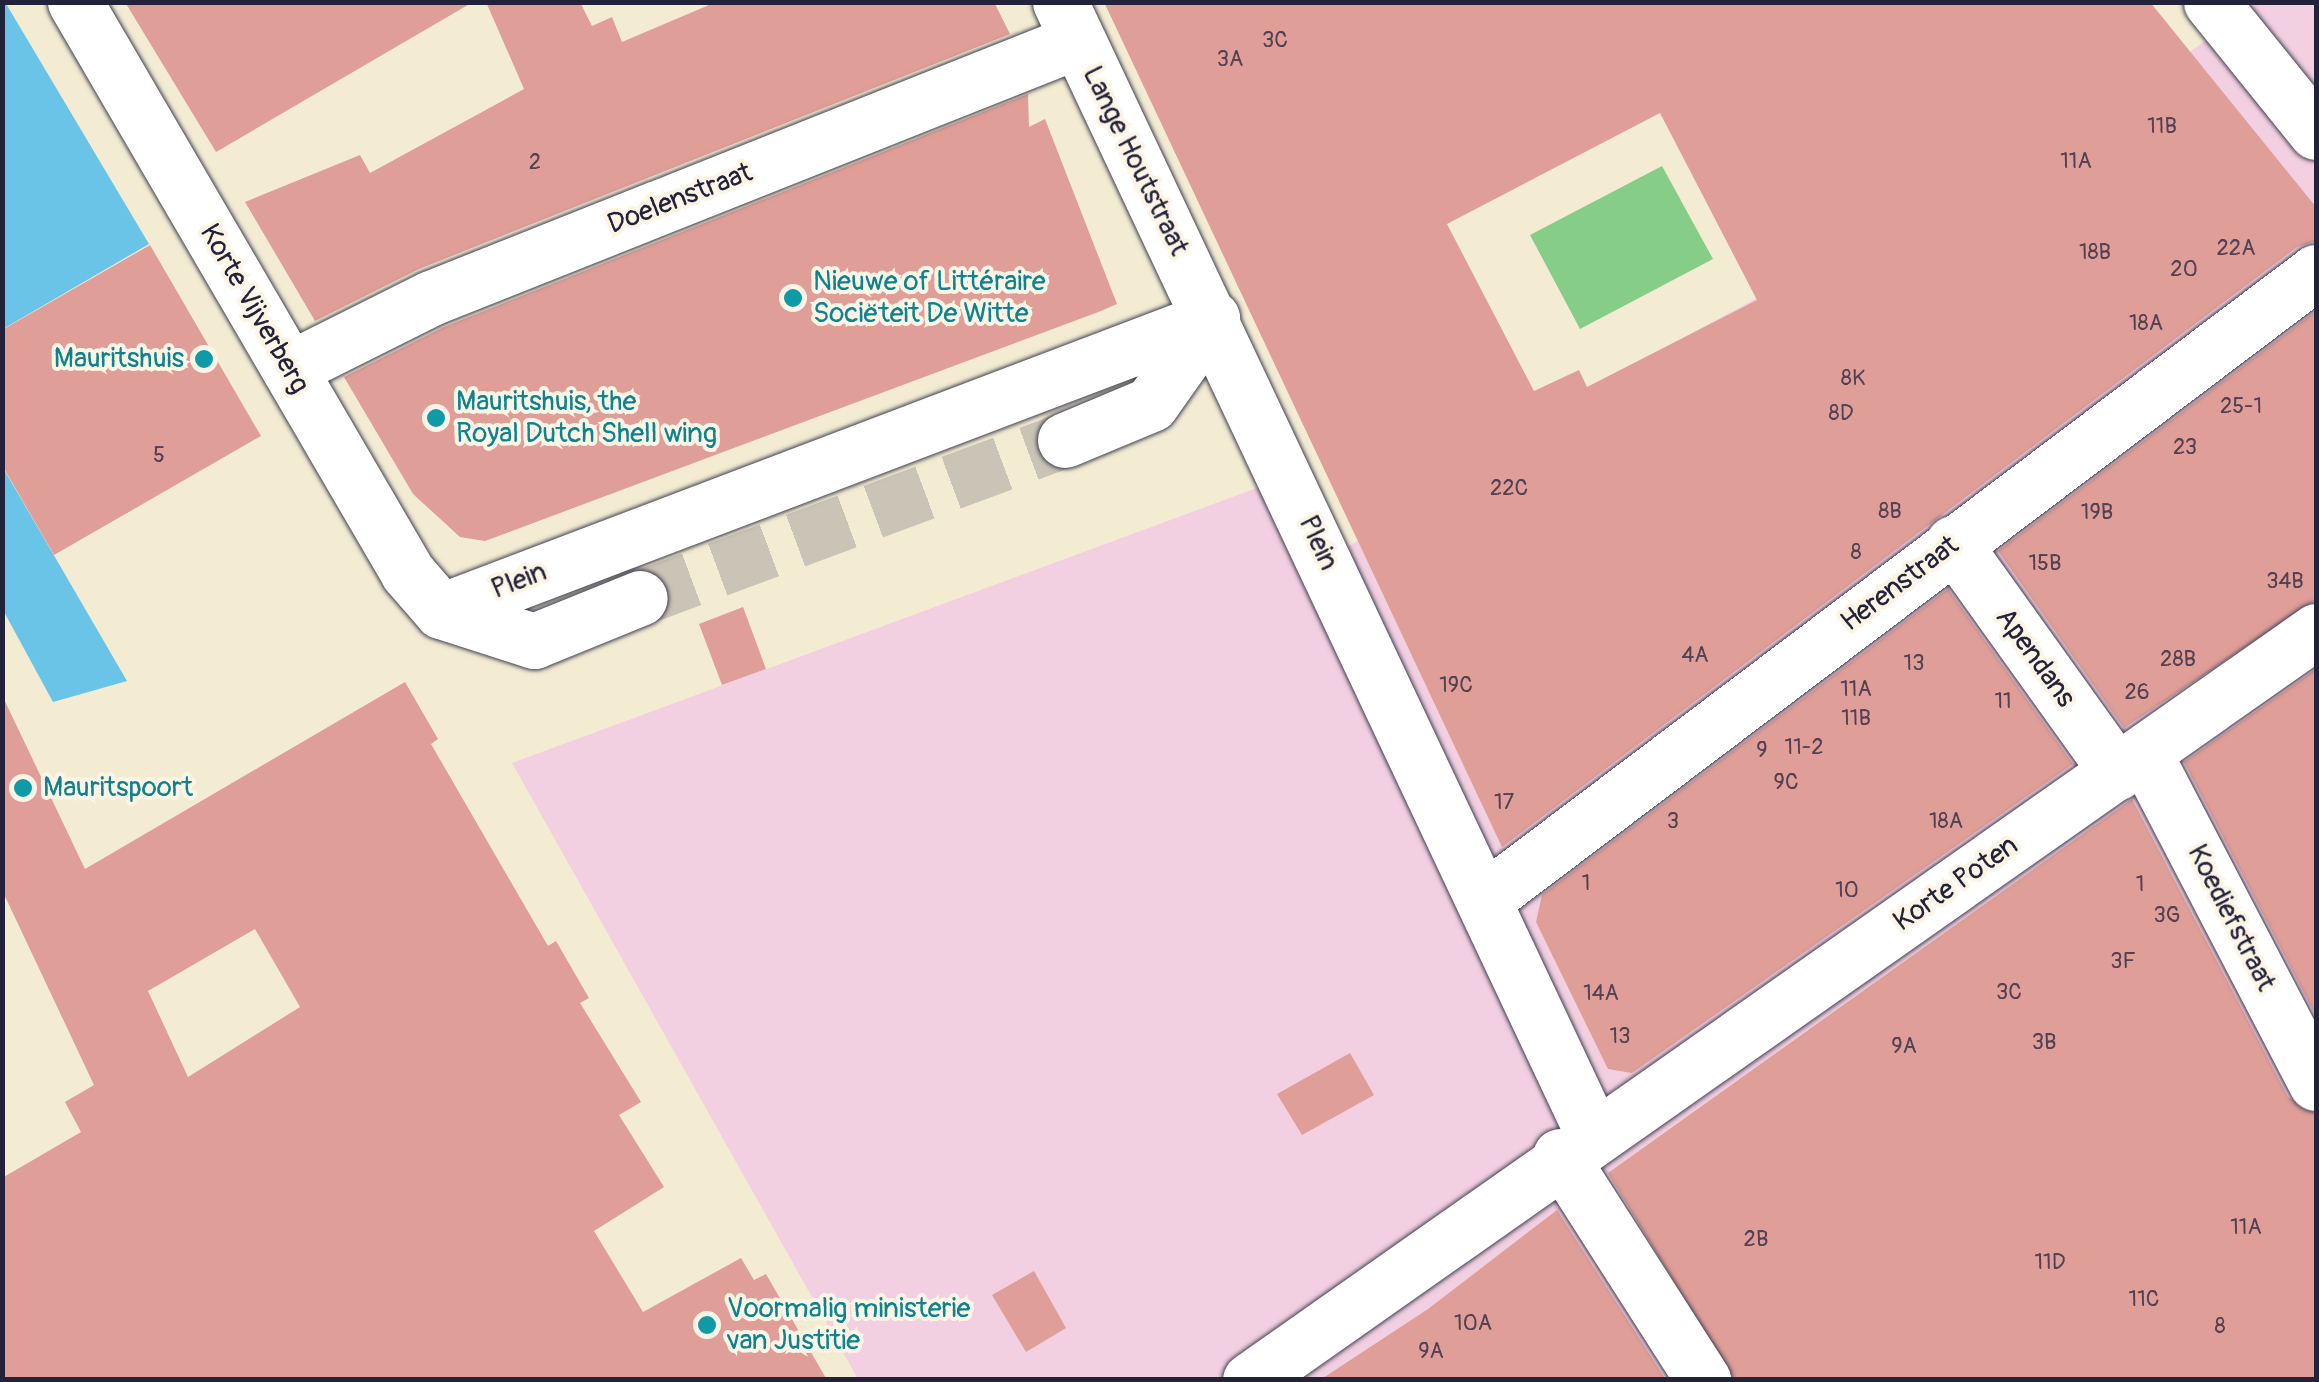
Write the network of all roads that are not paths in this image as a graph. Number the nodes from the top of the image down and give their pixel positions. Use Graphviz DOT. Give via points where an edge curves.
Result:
graph roads {
  1 [pos="75,2"];
  2 [pos="2211,2"];
  3 [pos="1068,22"];
  4 [pos="2316,132"];
  5 [pos="2316,272"];
  6 [pos="1212,318"];
  7 [pos="289,369"];
  8 [pos="1065,440"];
  9 [pos="1953,543"];
  10 [pos="640,598"];
  11 [pos="440,611"];
  12 [pos="2316,631"];
  13 [pos="2131,762"];
  14 [pos="1485,899"];
  15 [pos="2316,1083"];
  16 [pos="1577,1145"];
  17 [pos="1250,1380"];
  18 [pos="1703,1380"];
  1 -- 7 [label="street, Korte Vijverberg"];
  2 -- 4 [label="street"];
  3 -- 6 [label="street, Lange Houtstraat"];
  3 -- 7 [label="street, Doelenstraat" via="431,298"];
  5 -- 9 [label="street, Herenstraat"];
  6 -- 8 [label="street" via="1151,404"];
  6 -- 11 [label="street, Plein"];
  6 -- 14 [label="street, Plein"];
  7 -- 11 [label="street, Korte Vijverberg" via="408,573"];
  9 -- 13 [label="street, Apendans"];
  9 -- 14 [label="street, Herenstraat"];
  10 -- 11 [label="street" via="534,641"];
  12 -- 13 [label="street, Korte Poten"];
  13 -- 15 [label="street, Koediefstraat"];
  13 -- 16 [label="street, Korte Poten"];
  14 -- 16 [label="street, Plein"];
  16 -- 17 [label="street"];
  16 -- 18 [label="street, Plein"];
}
